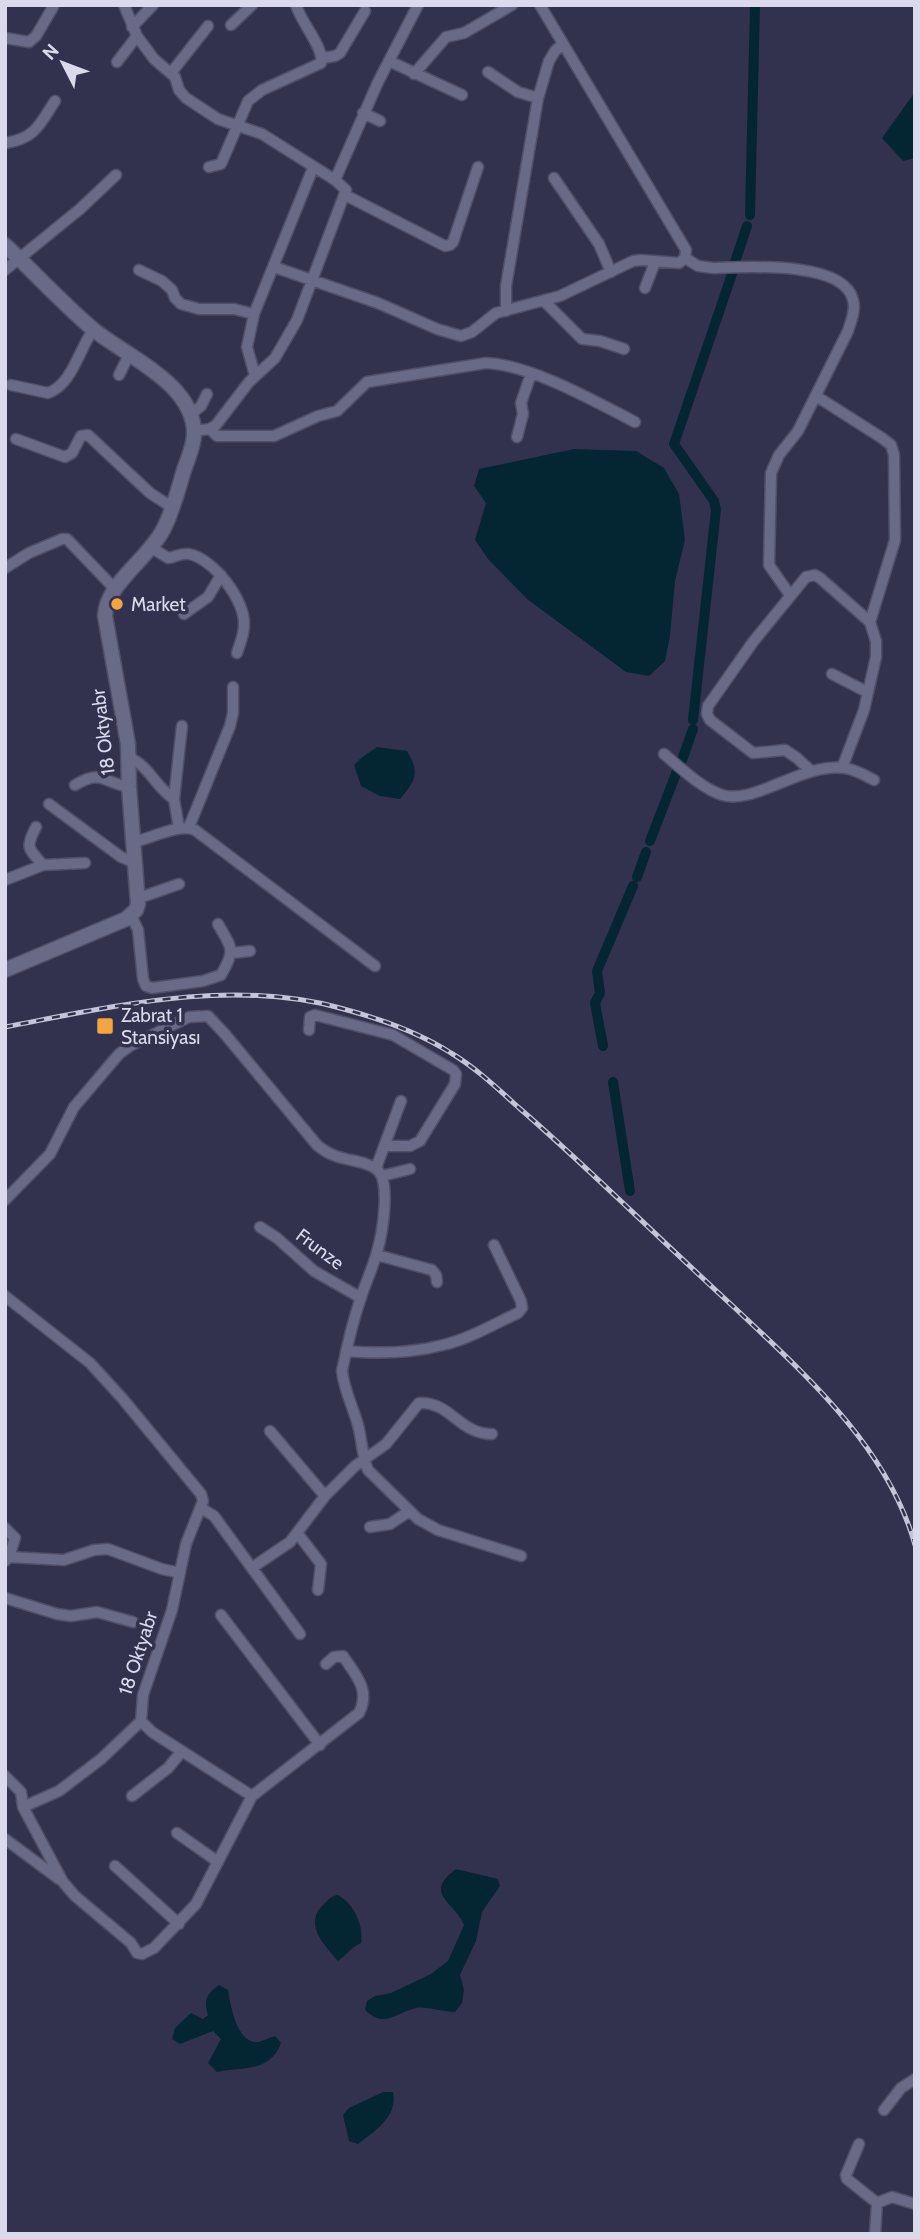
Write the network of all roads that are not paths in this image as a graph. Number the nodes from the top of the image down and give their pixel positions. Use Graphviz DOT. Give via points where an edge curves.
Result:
graph roads {
  1 [pos="124,5"];
  2 [pos="153,5"];
  3 [pos="252,5"];
  4 [pos="296,5"];
  5 [pos="418,5"];
  6 [pos="540,5"];
  7 [pos="53,6"];
  8 [pos="508,6"];
  9 [pos="365,11"];
  10 [pos="231,25"];
  11 [pos="208,26"];
  12 [pos="135,31"];
  13 [pos="5,38"];
  14 [pos="563,44"];
  15 [pos="323,58"];
  16 [pos="389,61"];
  17 [pos="117,62"];
  18 [pos="488,72"];
  19 [pos="171,73"];
  20 [pos="414,74"];
  21 [pos="462,95"];
  22 [pos="538,98"];
  23 [pos="55,101"];
  24 [pos="363,113"];
  25 [pos="380,121"];
  26 [pos="239,125"];
  27 [pos="5,143"];
  28 [pos="209,167"];
  29 [pos="478,167"];
  30 [pos="313,168"];
  31 [pos="116,176"];
  32 [pos="554,178"];
  33 [pos="335,180"];
  34 [pos="345,195"];
  35 [pos="5,245"];
  36 [pos="18,257"];
  37 [pos="685,258"];
  38 [pos="655,262"];
  39 [pos="274,267"];
  40 [pos="5,270"];
  41 [pos="139,270"];
  42 [pos="611,272"];
  43 [pos="312,281"];
  44 [pos="645,288"];
  45 [pos="545,302"];
  46 [pos="506,311"];
  47 [pos="254,314"];
  48 [pos="94,329"];
  49 [pos="624,349"];
  50 [pos="130,353"];
  51 [pos="531,374"];
  52 [pos="119,375"];
  53 [pos="255,376"];
  54 [pos="11,385"];
  55 [pos="207,394"];
  56 [pos="816,396"];
  57 [pos="191,414"];
  58 [pos="635,422"];
  59 [pos="210,429"];
  60 [pos="194,430"];
  61 [pos="517,437"];
  62 [pos="16,439"];
  63 [pos="173,508"];
  64 [pos="152,548"];
  65 [pos="5,568"];
  66 [pos="221,575"];
  67 [pos="114,588"];
  68 [pos="790,595"];
  69 [pos="184,614"];
  70 [pos="870,622"];
  71 [pos="237,653"];
  72 [pos="832,674"];
  73 [pos="233,687"];
  74 [pos="867,692"];
  75 [pos="182,726"];
  76 [pos="664,754"];
  77 [pos="129,758"];
  78 [pos="842,768"];
  79 [pos="810,770"];
  80 [pos="874,780"];
  81 [pos="75,785"];
  82 [pos="128,787"];
  83 [pos="174,799"];
  84 [pos="49,804"];
  85 [pos="37,827"];
  86 [pos="184,827"];
  87 [pos="134,842"];
  88 [pos="85,863"];
  89 [pos="136,863"];
  90 [pos="43,865"];
  91 [pos="5,880"];
  92 [pos="179,884"];
  93 [pos="139,898"];
  94 [pos="131,915"];
  95 [pos="218,925"];
  96 [pos="250,951"];
  97 [pos="232,953"];
  98 [pos="375,966"];
  99 [pos="5,970"];
  100 [pos="309,1030"];
  101 [pos="401,1101"];
  102 [pos="384,1146"];
  103 [pos="410,1169"];
  104 [pos="379,1172"];
  105 [pos="5,1200"];
  106 [pos="260,1227"];
  107 [pos="494,1245"];
  108 [pos="377,1255"];
  109 [pos="438,1282"];
  110 [pos="5,1296"];
  111 [pos="360,1298"];
  112 [pos="346,1351"];
  113 [pos="270,1431"];
  114 [pos="492,1434"];
  115 [pos="363,1460"];
  116 [pos="325,1496"];
  117 [pos="201,1508"];
  118 [pos="408,1512"];
  119 [pos="370,1527"];
  120 [pos="5,1528"];
  121 [pos="298,1534"];
  122 [pos="522,1556"];
  123 [pos="7,1559"];
  124 [pos="253,1567"];
  125 [pos="180,1573"];
  126 [pos="318,1590"];
  127 [pos="5,1598"];
  128 [pos="221,1615"];
  129 [pos="133,1622"];
  130 [pos="300,1634"];
  131 [pos="326,1664"];
  132 [pos="141,1721"];
  133 [pos="320,1745"];
  134 [pos="182,1751"];
  135 [pos="5,1776"];
  136 [pos="252,1796"];
  137 [pos="132,1797"];
  138 [pos="23,1807"];
  139 [pos="177,1833"];
  140 [pos="5,1839"];
  141 [pos="218,1862"];
  142 [pos="115,1866"];
  143 [pos="63,1882"];
  144 [pos="178,1924"];
  145 [pos="915,2079"];
  146 [pos="884,2110"];
  147 [pos="859,2144"];
  148 [pos="877,2203"];
  149 [pos="915,2204"];
  150 [pos="875,2234"];
  1 -- 12 [label="street"];
  2 -- 12 [label="street"];
  3 -- 10 [label="street"];
  4 -- 15 [label="street"];
  5 -- 16 [label="street"];
  6 -- 14 [label="street"];
  7 -- 13 [label="street" via="29,41"];
  8 -- 20 [label="street" via="464,33 446,37"];
  9 -- 15 [label="street" via="340,53"];
  11 -- 19 [label="street"];
  12 -- 17 [label="street"];
  12 -- 19 [label="street" via="154,59"];
  14 -- 22 [label="street" via="549,61"];
  14 -- 37 [label="street" via="686,250"];
  15 -- 26 [label="street" via="318,65 254,96"];
  16 -- 20 [label="street"];
  16 -- 24 [label="street"];
  18 -- 22 [label="street" via="518,92"];
  19 -- 26 [label="street" via="186,98 218,119"];
  20 -- 21 [label="street"];
  22 -- 46 [label="street" via="506,286"];
  23 -- 27 [label="street" via="28,138"];
  24 -- 25 [label="street"];
  24 -- 33 [label="street"];
  26 -- 28 [label="street" via="221,164"];
  26 -- 30 [label="street" via="262,134"];
  29 -- 34 [label="street" via="450,246"];
  30 -- 33 [label="street"];
  30 -- 39 [label="street"];
  31 -- 36 [label="street"];
  32 -- 42 [label="street"];
  33 -- 34 [label="street" via="346,190"];
  34 -- 43 [label="street"];
  35 -- 36 [label="street"];
  36 -- 40 [label="street"];
  36 -- 48 [label="street"];
  37 -- 38 [label="street" via="679,263"];
  37 -- 56 [label="street" via="713,268 807,270 831,277 849,291 854,300 853,316"];
  38 -- 42 [label="street" via="633,261"];
  38 -- 44 [label="street"];
  39 -- 43 [label="street"];
  39 -- 47 [label="street"];
  41 -- 47 [label="street" via="162,281 181,304"];
  42 -- 45 [label="street"];
  43 -- 46 [label="street" via="452,334 467,335 492,315"];
  43 -- 53 [label="street" via="288,339 270,365"];
  45 -- 46 [label="street"];
  45 -- 49 [label="street" via="582,338"];
  47 -- 53 [label="street" via="247,347"];
  48 -- 50 [label="street"];
  48 -- 54 [label="street" via="70,373 52,392"];
  50 -- 52 [label="street"];
  50 -- 57 [label="street" via="158,373"];
  51 -- 58 [label="street"];
  51 -- 59 [label="street" via="486,363 417,372 367,382 337,411 274,436 217,436"];
  51 -- 61 [label="street"];
  53 -- 59 [label="street"];
  55 -- 57 [label="street"];
  56 -- 68 [label="street" via="771,473 769,565"];
  56 -- 70 [label="street" via="882,438 894,455 895,540"];
  57 -- 60 [label="street"];
  59 -- 60 [label="street"];
  60 -- 63 [label="street, 18 Oktyabr"];
  62 -- 63 [label="street" via="65,457 81,436 88,435 150,493"];
  63 -- 64 [label="street, 18 Oktyabr"];
  64 -- 66 [label="street" via="168,558 191,554"];
  64 -- 67 [label="street, 18 Oktyabr"];
  65 -- 67 [label="street" via="62,538"];
  66 -- 69 [label="street" via="208,597"];
  66 -- 71 [label="street" via="244,618"];
  67 -- 77 [label="street, 18 Oktyabr" via="105,616"];
  68 -- 70 [label="street" via="806,577 815,575"];
  68 -- 79 [label="street" via="730,673 707,714 753,753 785,750"];
  70 -- 74 [label="street" via="877,650"];
  72 -- 74 [label="street"];
  73 -- 86 [label="street" via="230,726"];
  74 -- 78 [label="street"];
  75 -- 83 [label="street"];
  76 -- 79 [label="street" via="725,796 756,793"];
  77 -- 82 [label="street, 18 Oktyabr"];
  77 -- 83 [label="street"];
  78 -- 79 [label="street"];
  78 -- 80 [label="street"];
  81 -- 82 [label="street" via="100,777"];
  82 -- 87 [label="street, 18 Oktyabr"];
  83 -- 86 [label="street"];
  84 -- 89 [label="street" via="121,858"];
  85 -- 90 [label="street" via="28,849"];
  86 -- 87 [label="street"];
  86 -- 98 [label="street"];
  87 -- 89 [label="street, 18 Oktyabr"];
  88 -- 90 [label="street"];
  89 -- 93 [label="street, 18 Oktyabr"];
  90 -- 91 [label="street"];
  92 -- 93 [label="street"];
  93 -- 94 [label="street"];
  94 -- 97 [label="street" via="138,930 143,979 149,988 216,979"];
  94 -- 99 [label="street"];
  95 -- 97 [label="street"];
  96 -- 97 [label="street"];
  100 -- 102 [label="street" via="310,1017 315,1015 393,1035 456,1074 420,1141 410,1146"];
  101 -- 102 [label="street"];
  102 -- 104 [label="street"];
  103 -- 104 [label="street"];
  104 -- 105 [label="street" via="324,1151 215,1022 200,1015 119,1054 74,1107 50,1154"];
  104 -- 108 [label="street" via="385,1188"];
  106 -- 111 [label="street, Frunze" via="314,1271"];
  107 -- 112 [label="street" via="521,1301 518,1313 442,1346 386,1353"];
  108 -- 109 [label="street" via="432,1270"];
  108 -- 111 [label="street"];
  110 -- 117 [label="street" via="77,1351 122,1398 198,1488"];
  111 -- 112 [label="street"];
  112 -- 115 [label="street" via="343,1381 359,1428"];
  113 -- 116 [label="street"];
  114 -- 115 [label="street" via="472,1431 442,1408 419,1402 386,1444"];
  115 -- 116 [label="street"];
  115 -- 118 [label="street"];
  116 -- 121 [label="street"];
  117 -- 124 [label="street" via="214,1516"];
  117 -- 125 [label="street, 18 Oktyabr"];
  118 -- 119 [label="street" via="397,1522"];
  118 -- 122 [label="street" via="438,1530"];
  120 -- 123 [label="street" via="15,1538"];
  121 -- 124 [label="street"];
  121 -- 126 [label="street" via="321,1564"];
  123 -- 125 [label="street" via="64,1560 101,1549"];
  124 -- 130 [label="street"];
  125 -- 132 [label="street, 18 Oktyabr" via="140,1702"];
  127 -- 129 [label="street" via="57,1614 97,1612"];
  128 -- 133 [label="street"];
  131 -- 133 [label="street" via="343,1656 365,1696 354,1719"];
  132 -- 134 [label="street, 18 Oktyabr"];
  132 -- 138 [label="street" via="59,1791"];
  133 -- 136 [label="street"];
  134 -- 136 [label="street, 18 Oktyabr"];
  134 -- 137 [label="street"];
  135 -- 138 [label="street" via="21,1792"];
  136 -- 141 [label="street"];
  138 -- 143 [label="street"];
  139 -- 141 [label="street"];
  140 -- 143 [label="street"];
  141 -- 144 [label="street" via="196,1904"];
  142 -- 144 [label="street"];
  143 -- 144 [label="street" via="137,1953 154,1948"];
  145 -- 146 [label="street" via="901,2088"];
  147 -- 148 [label="street" via="847,2179"];
  148 -- 149 [label="street" via="892,2197"];
  148 -- 150 [label="street"];
}
